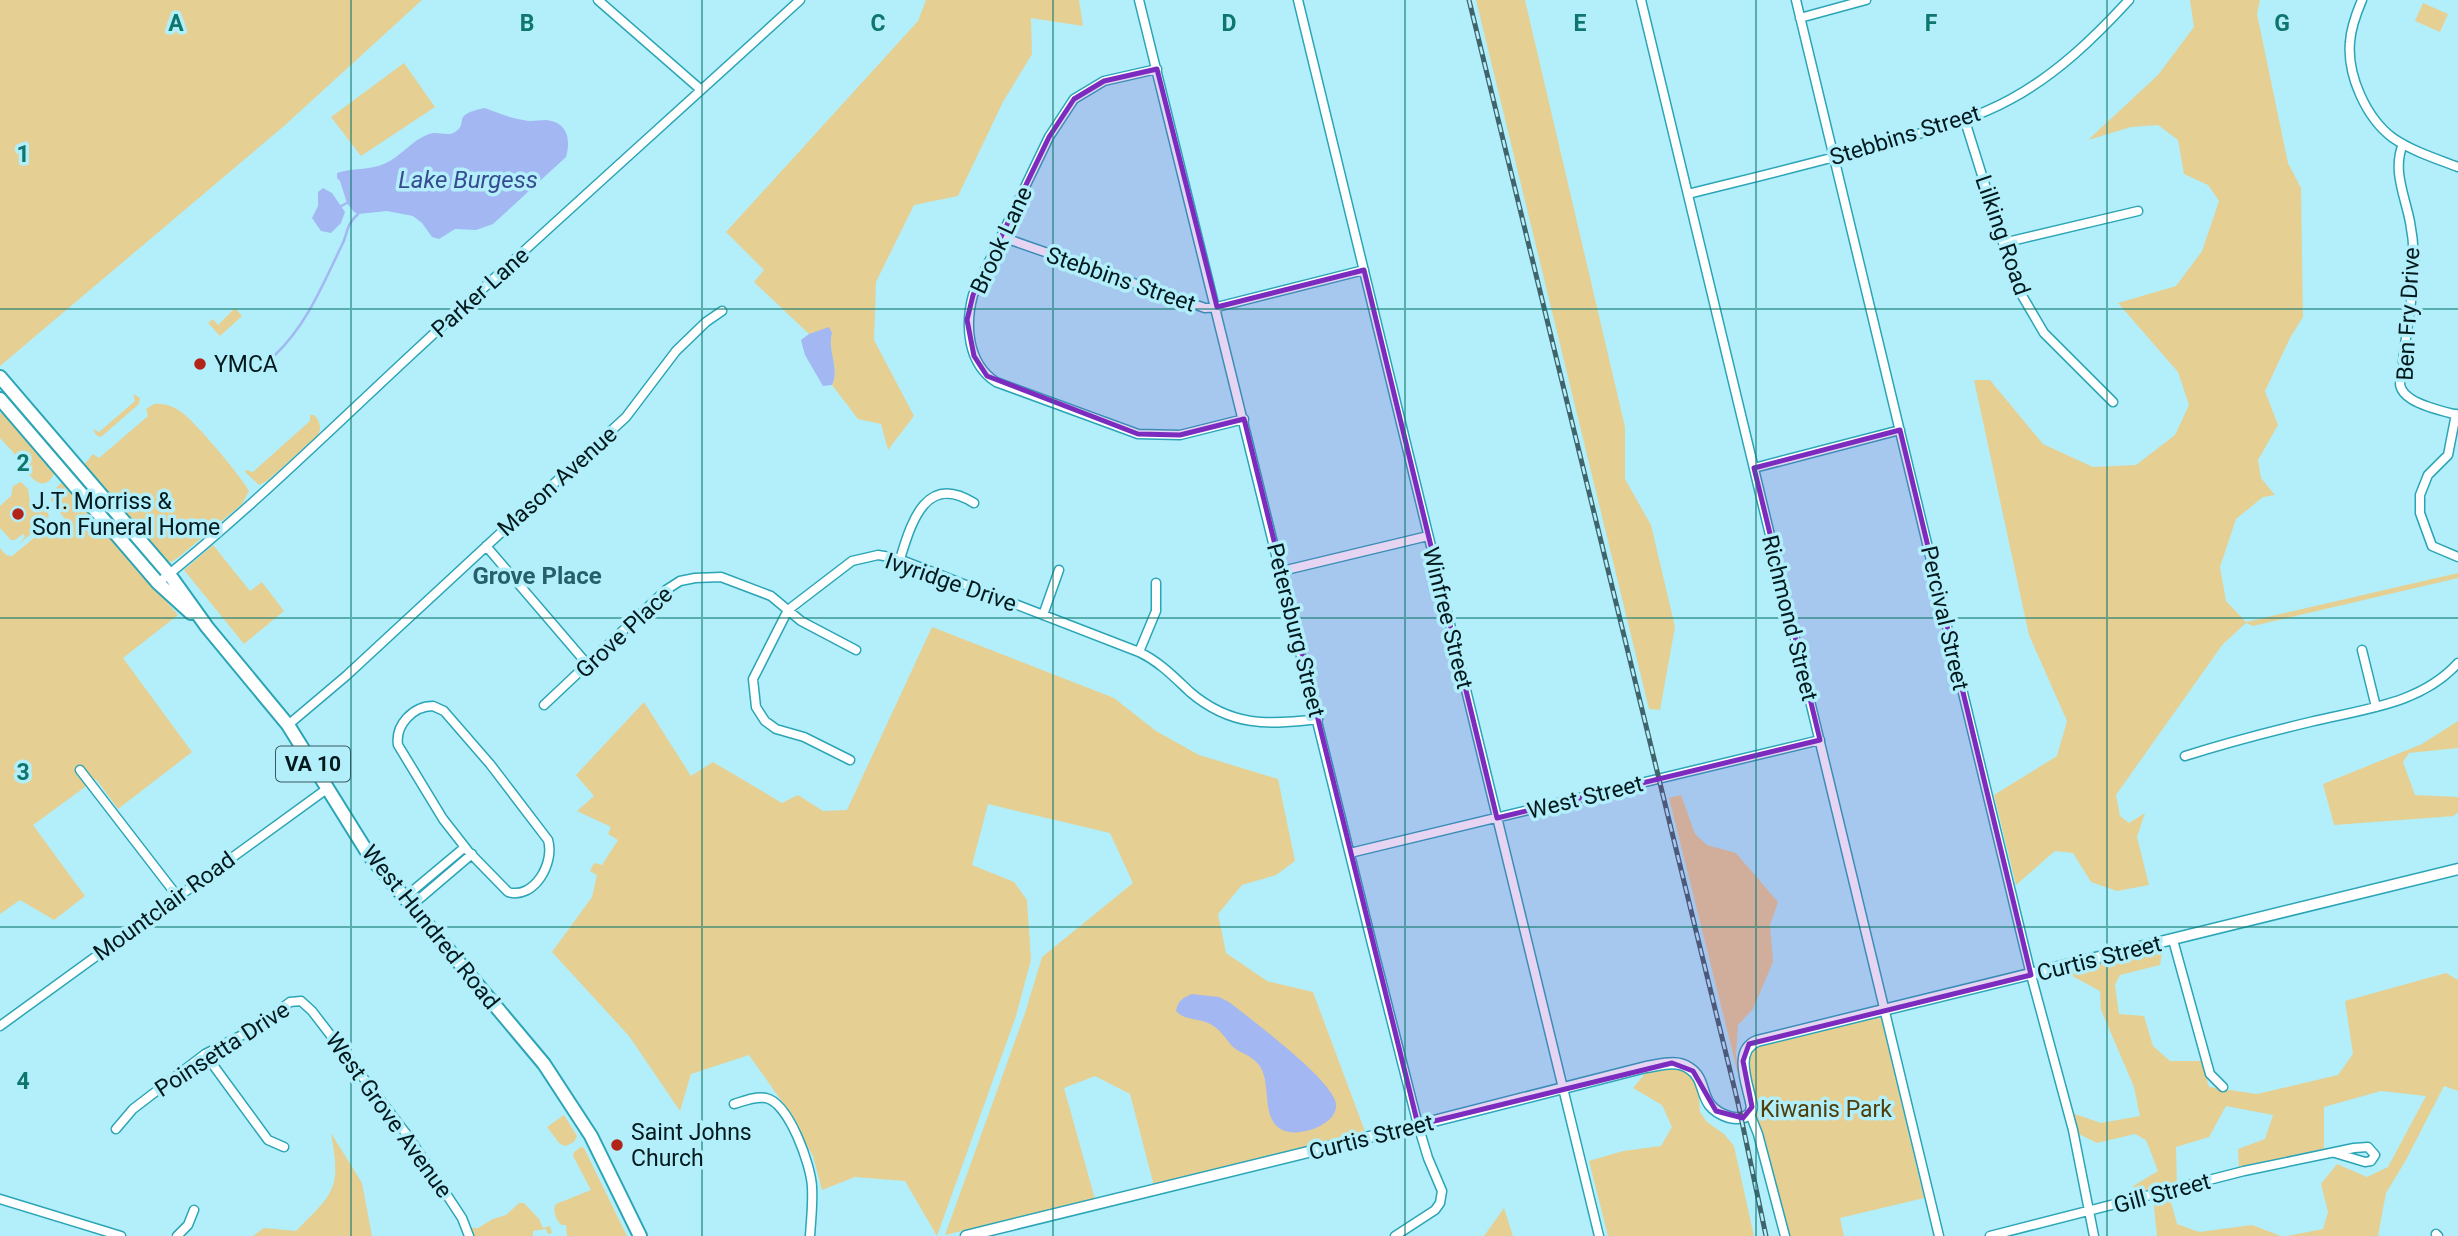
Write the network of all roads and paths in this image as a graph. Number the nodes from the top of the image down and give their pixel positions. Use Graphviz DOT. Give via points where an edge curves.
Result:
graph roads {
  1 [pos="598,0"];
  2 [pos="800,0"];
  3 [pos="1139,0"];
  4 [pos="1298,0"];
  5 [pos="1641,0"];
  6 [pos="1796,0"];
  7 [pos="1866,0"];
  8 [pos="2129,0"];
  9 [pos="2362,0"];
  10 [pos="1800,18"];
  11 [pos="1157,69"];
  12 [pos="700,89"];
  13 [pos="1965,121"];
  14 [pos="2403,144"];
  15 [pos="1834,158"];
  16 [pos="2458,167"];
  17 [pos="1688,194"];
  18 [pos="2138,211"];
  19 [pos="1002,237"];
  20 [pos="2003,243"];
  21 [pos="1364,270"];
  22 [pos="1217,307"];
  23 [pos="722,311"];
  24 [pos="0,377"];
  25 [pos="0,399"];
  26 [pos="2113,402"];
  27 [pos="2457,414"];
  28 [pos="1244,419"];
  29 [pos="1900,430"];
  30 [pos="2450,449"];
  31 [pos="2458,455"];
  32 [pos="1754,468"];
  33 [pos="974,503"];
  34 [pos="1428,536"];
  35 [pos="486,545"];
  36 [pos="2458,556"];
  37 [pos="900,559"];
  38 [pos="1059,570"];
  39 [pos="1282,571"];
  40 [pos="169,574"];
  41 [pos="158,583"];
  42 [pos="1156,583"];
  43 [pos="788,610"];
  44 [pos="1043,615"];
  45 [pos="207,627"];
  46 [pos="856,650"];
  47 [pos="2362,650"];
  48 [pos="1139,652"];
  49 [pos="2458,663"];
  50 [pos="588,665"];
  51 [pos="544,705"];
  52 [pos="2376,707"];
  53 [pos="1318,719"];
  54 [pos="288,725"];
  55 [pos="1820,740"];
  56 [pos="2185,756"];
  57 [pos="850,760"];
  58 [pos="80,770"];
  59 [pos="328,788"];
  60 [pos="1497,818"];
  61 [pos="465,847"];
  62 [pos="1350,853"];
  63 [pos="472,854"];
  64 [pos="2458,869"];
  65 [pos="177,897"];
  66 [pos="408,902"];
  67 [pos="2173,940"];
  68 [pos="2031,975"];
  69 [pos="301,1000"];
  70 [pos="1885,1011"];
  71 [pos="0,1026"];
  72 [pos="205,1054"];
  73 [pos="2224,1087"];
  74 [pos="1562,1089"];
  75 [pos="734,1104"];
  76 [pos="1750,1114"];
  77 [pos="1419,1125"];
  78 [pos="116,1129"];
  79 [pos="284,1147"];
  80 [pos="2335,1153"];
  81 [pos="0,1199"];
  82 [pos="194,1210"];
  83 [pos="2089,1212"];
  84 [pos="121,1236"];
  85 [pos="177,1236"];
  86 [pos="469,1236"];
  87 [pos="640,1236"];
  88 [pos="810,1236"];
  89 [pos="966,1236"];
  90 [pos="1395,1236"];
  91 [pos="1600,1236"];
  92 [pos="1785,1236"];
  93 [pos="1939,1236"];
  94 [pos="1990,1236"];
  95 [pos="2094,1236"];
  1 -- 12 [label="street"];
  2 -- 12 [label="street, Parker Lane"];
  3 -- 11 [label="street, Petersburg Street"];
  4 -- 21 [label="street, Winfree Street"];
  5 -- 17 [label="street, Richmond Street"];
  6 -- 10 [label="street, Percival Street"];
  7 -- 10 [label="street"];
  8 -- 13 [label="street, Stebbins Street" via="2095,38 2057,70"];
  9 -- 14 [label="street" via="2350,41 2354,77 2373,117"];
  10 -- 15 [label="street, Percival Street"];
  11 -- 19 [label="street, Brook Lane" via="1104,81 1074,99 1049,138"];
  11 -- 22 [label="street, Petersburg Street"];
  12 -- 40 [label="street, Parker Lane"];
  13 -- 15 [label="street, Stebbins Street"];
  13 -- 20 [label="street, Lilking Road"];
  14 -- 16 [label="street"];
  14 -- 27 [label="street, Ben Fry Drive" via="2398,162 2414,268 2403,362 2407,368 2401,387 2410,399 2427,408"];
  15 -- 17 [label="street, Stebbins Street"];
  15 -- 29 [label="street, Percival Street"];
  17 -- 32 [label="street, Richmond Street"];
  18 -- 20 [label="street"];
  19 -- 22 [label="street, Stebbins Street" via="1199,307"];
  19 -- 28 [label="street, Brook Lane" via="973,295 967,320 974,356 987,376 1139,434 1180,435"];
  20 -- 26 [label="street, Lilking Road" via="2017,287 2044,333"];
  21 -- 22 [label="street, Stebbins Street"];
  21 -- 34 [label="street, Winfree Street"];
  22 -- 28 [label="street, Petersburg Street"];
  23 -- 35 [label="street, Mason Avenue" via="676,351 626,417"];
  24 -- 40 [label="main road, West Hundred Road / VA 10"];
  25 -- 41 [label="main road, West Hundred Road / VA 10"];
  27 -- 30 [label="street, Ben Fry Drive"];
  28 -- 39 [label="street, Petersburg Street"];
  29 -- 32 [label="street"];
  29 -- 68 [label="street, Percival Street"];
  30 -- 31 [label="street"];
  30 -- 36 [label="street" via="2425,481 2420,513 2432,546"];
  32 -- 55 [label="street, Richmond Street"];
  33 -- 37 [label="street" via="947,494 929,501 913,520"];
  34 -- 39 [label="street"];
  34 -- 60 [label="street, Winfree Street"];
  35 -- 50 [label="street"];
  35 -- 54 [label="street, Mason Avenue"];
  37 -- 43 [label="street, Ivyridge Drive" via="878,555 852,561"];
  37 -- 44 [label="street, Ivyridge Drive"];
  38 -- 44 [label="street"];
  39 -- 53 [label="street, Petersburg Street"];
  40 -- 41 [label="street, Parker Lane"];
  40 -- 45 [label="main road, West Hundred Road / VA 10"];
  41 -- 45 [label="main road, West Hundred Road / VA 10"];
  42 -- 48 [label="street" via="1156,611"];
  43 -- 46 [label="street, Grove Place"];
  43 -- 50 [label="street, Grove Place" via="771,596 721,577 680,581"];
  43 -- 57 [label="street, Ivyridge Drive" via="753,679 756,707 776,729"];
  44 -- 48 [label="street, Ivyridge Drive"];
  45 -- 54 [label="main road, West Hundred Road / VA 10"];
  47 -- 52 [label="street"];
  48 -- 53 [label="street, Ivyridge Drive" via="1225,714 1268,724"];
  49 -- 52 [label="street" via="2419,693"];
  50 -- 51 [label="street, Grove Place"];
  52 -- 56 [label="street"];
  53 -- 62 [label="street, Petersburg Street"];
  54 -- 59 [label="main road, West Hundred Road / VA 10"];
  55 -- 60 [label="street, West Street"];
  55 -- 70 [label="street, Richmond Street"];
  58 -- 65 [label="street"];
  59 -- 65 [label="street, Mountclair Road"];
  59 -- 66 [label="main road, West Hundred Road / VA 10" via="369,855"];
  60 -- 62 [label="street, West Street"];
  60 -- 74 [label="street, Winfree Street"];
  61 -- 63 [label="street"];
  61 -- 63 [label="street" via="398,745 398,729 422,707 444,711 550,846 534,886 517,894 503,889"];
  61 -- 66 [label="street"];
  62 -- 77 [label="street, Petersburg Street"];
  63 -- 66 [label="street"];
  64 -- 67 [label="street, Curtis Street"];
  65 -- 71 [label="street, Mountclair Road"];
  66 -- 87 [label="main road, West Hundred Road / VA 10" via="544,1064 591,1136"];
  67 -- 68 [label="street, Curtis Street"];
  67 -- 73 [label="street" via="2210,1074"];
  68 -- 70 [label="street, Curtis Street"];
  68 -- 83 [label="street, Percival Street" via="2073,1130"];
  69 -- 72 [label="street, Poinsetta Drive" via="290,1002 256,1028"];
  69 -- 86 [label="street, West Grove Avenue" via="408,1136"];
  70 -- 76 [label="street, Curtis Street" via="1750,1044 1744,1052"];
  70 -- 93 [label="street, Richmond Street"];
  72 -- 78 [label="street, Poinsetta Drive" via="133,1109"];
  72 -- 79 [label="street" via="268,1140"];
  74 -- 76 [label="street, Curtis Street" via="1646,1067 1679,1064 1696,1074 1706,1100 1716,1111 1737,1119"];
  74 -- 77 [label="street, Curtis Street"];
  74 -- 91 [label="street, Winfree Street"];
  75 -- 88 [label="street" via="763,1098 781,1108 810,1172"];
  76 -- 92 [label="street"];
  77 -- 89 [label="street, Curtis Street"];
  77 -- 90 [label="street, Petersburg Street" via="1443,1197 1427,1216"];
  80 -- 83 [label="street, Gill Street" via="2244,1171"];
  81 -- 84 [label="street"];
  82 -- 85 [label="street"];
  83 -- 94 [label="street, Gill Street"];
  83 -- 95 [label="street, Percival Street"];
}
